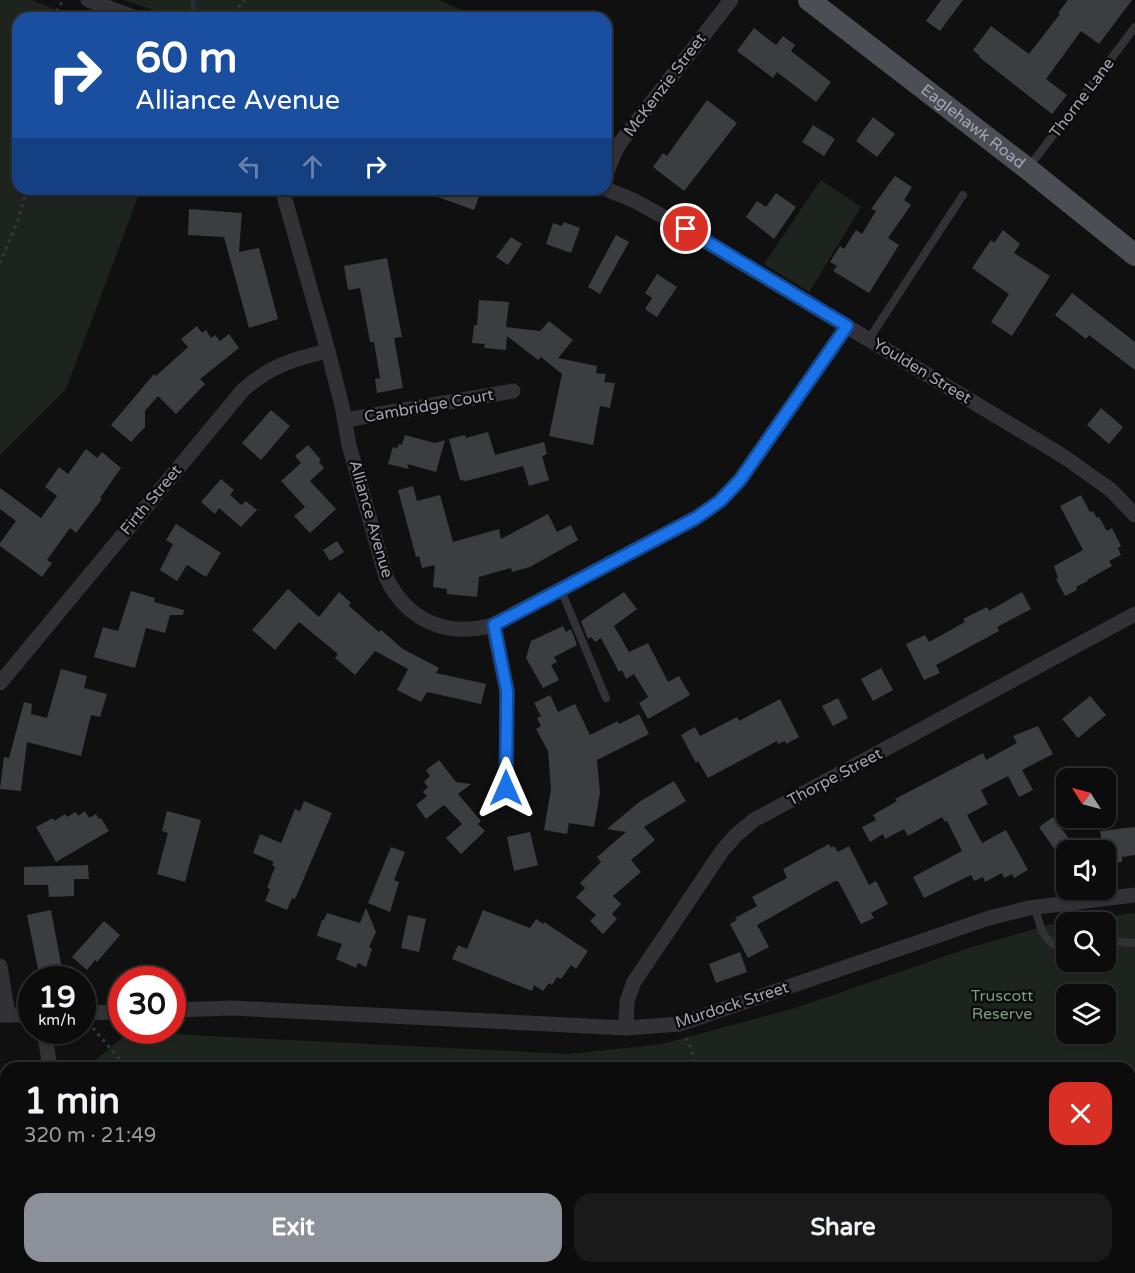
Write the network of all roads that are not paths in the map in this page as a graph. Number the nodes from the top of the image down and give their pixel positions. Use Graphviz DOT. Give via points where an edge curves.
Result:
graph roads {
  1 [pos="88,0"];
  2 [pos="731,0"];
  3 [pos="809,0"];
  4 [pos="120,12"];
  5 [pos="1135,27"];
  6 [pos="612,159"];
  7 [pos="1028,169"];
  8 [pos="612,192"];
  9 [pos="284,195"];
  10 [pos="963,195"];
  11 [pos="1135,255"];
  12 [pos="847,326"];
  13 [pos="869,339"];
  14 [pos="328,351"];
  15 [pos="513,391"];
  16 [pos="345,420"];
  17 [pos="1135,515"];
  18 [pos="561,590"];
  19 [pos="1135,614"];
  20 [pos="494,625"];
  21 [pos="0,683"];
  22 [pos="606,698"];
  23 [pos="506,788"];
  24 [pos="1135,895"];
  25 [pos="1035,908"];
  26 [pos="1116,942"];
  27 [pos="1135,943"];
  28 [pos="1056,946"];
  29 [pos="0,966"];
  30 [pos="186,1010"];
  31 [pos="4,1015"];
  32 [pos="626,1029"];
  33 [pos="46,1044"];
  34 [pos="49,1062"];
  1 -- 4 [label="street"];
  2 -- 6 [label="street, McKenzie Street" via="620,143"];
  3 -- 7 [label="main road, Eaglehawk Road"];
  5 -- 7 [label="lane, Thorne Lane"];
  7 -- 11 [label="main road, Eaglehawk Road"];
  8 -- 12 [label="street, Youlden Street" via="673,222"];
  9 -- 14 [label="street, Alliance Avenue"];
  10 -- 13 [label="lane"];
  12 -- 13 [label="street, Youlden Street"];
  12 -- 18 [label="street, Alliance Avenue" via="740,480 720,501 696,518"];
  13 -- 17 [label="street, Youlden Street" via="1080,466"];
  14 -- 16 [label="street, Alliance Avenue"];
  14 -- 21 [label="street, Firth Street" via="277,366 243,390"];
  15 -- 16 [label="street, Cambridge Court"];
  16 -- 20 [label="street, Alliance Avenue" via="386,577 397,597 422,619 444,627 468,630"];
  18 -- 20 [label="street, Alliance Avenue"];
  18 -- 22 [label="lane"];
  19 -- 32 [label="street, Thorpe Street" via="754,820 722,851 634,982 627,1001"];
  20 -- 23 [label="street" via="507,691"];
  24 -- 25 [label="street, Murdock Street"];
  25 -- 28 [label="lane" via="1045,938"];
  25 -- 32 [label="street, Murdock Street" via="966,925 680,1024"];
  26 -- 27 [label="lane"];
  29 -- 31 [label="street"];
  30 -- 32 [label="street, Murdock Street" via="232,1008"];
  33 -- 34 [label="street"];
}
